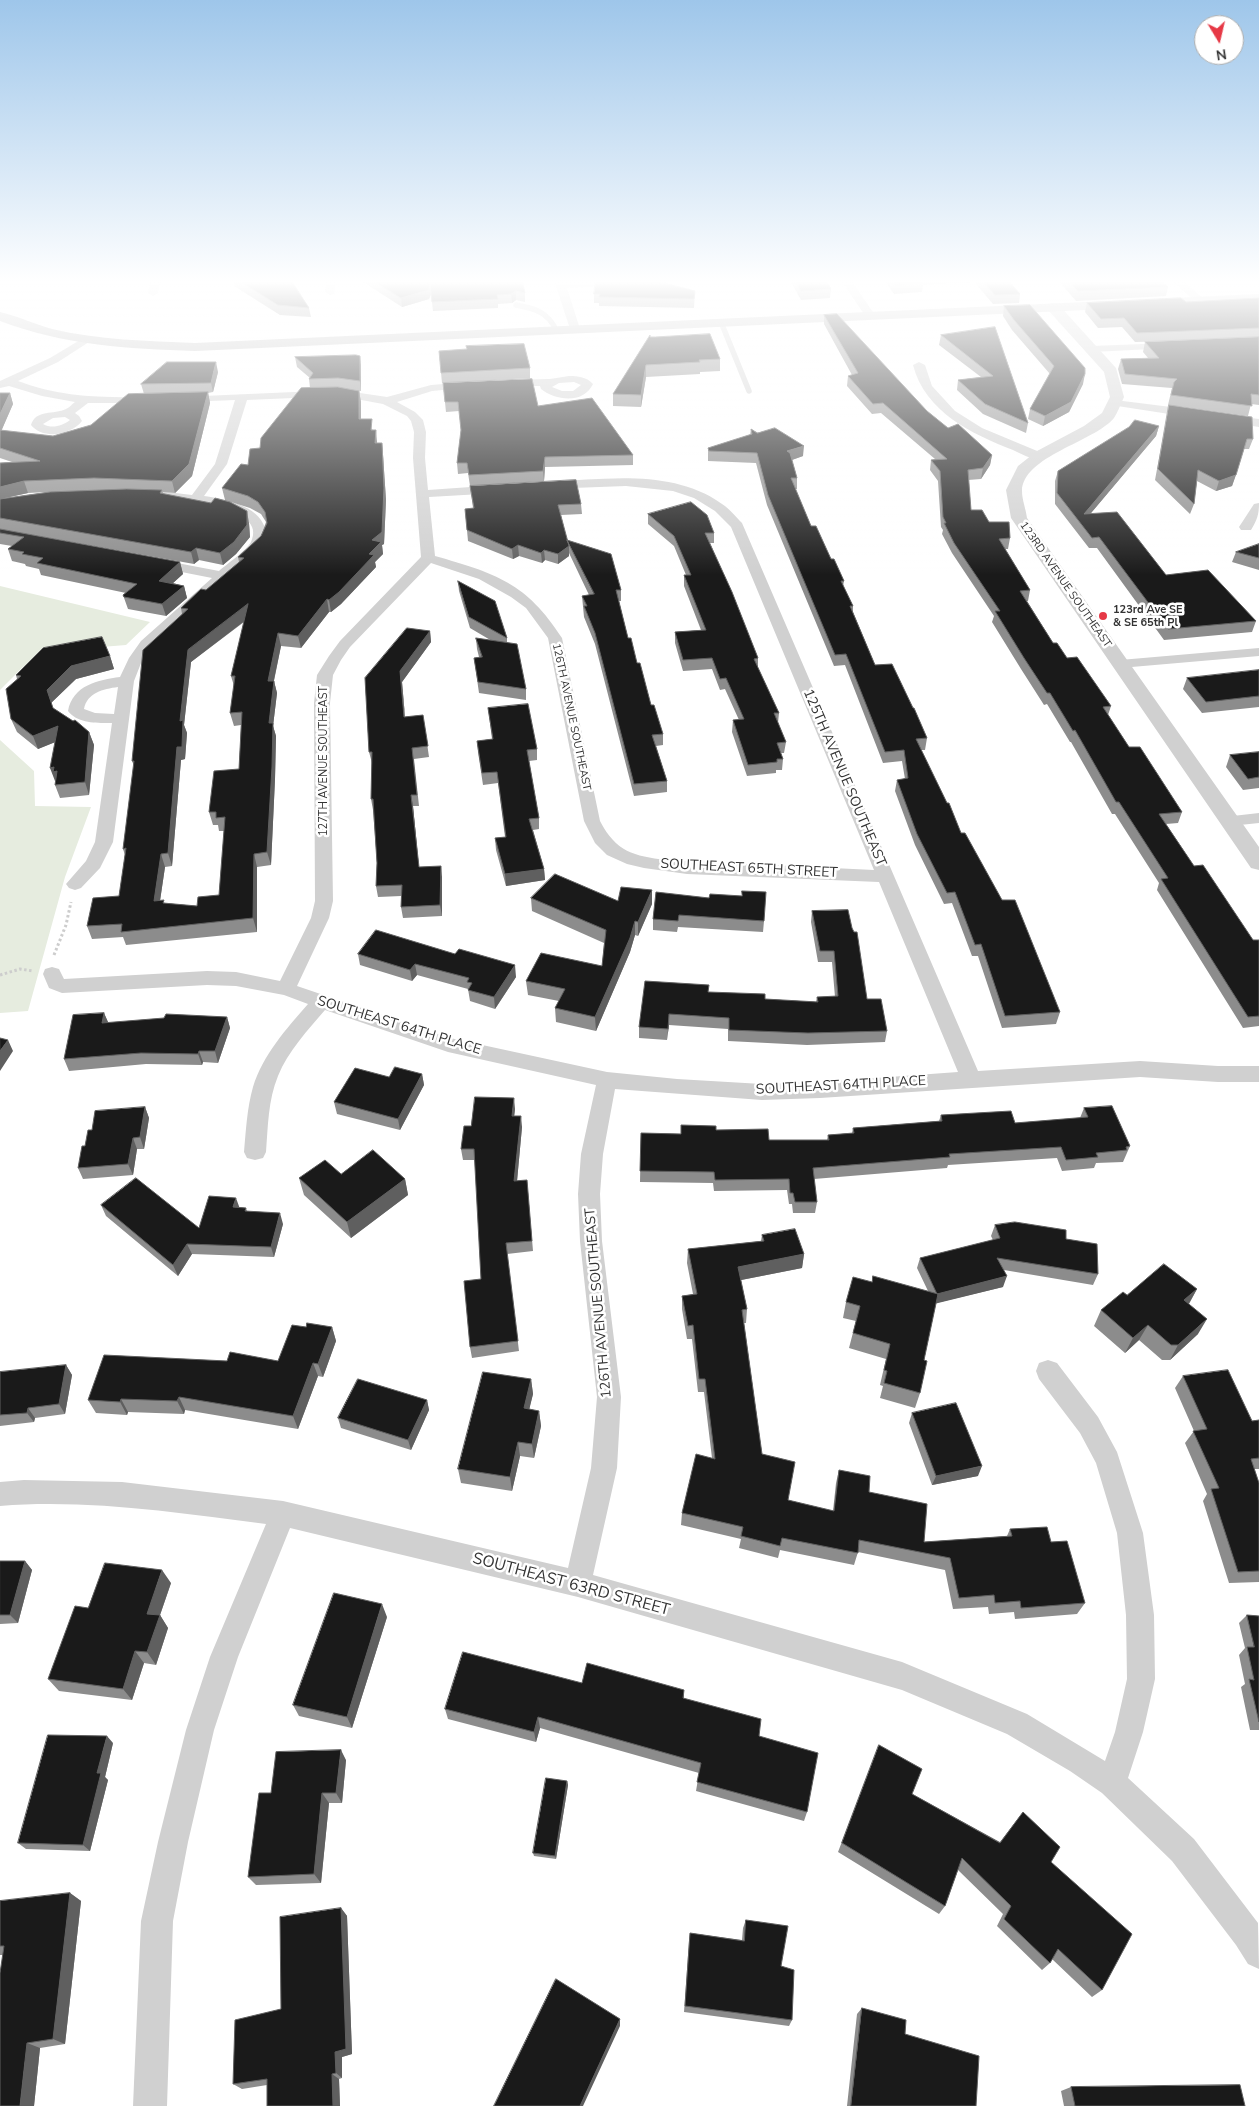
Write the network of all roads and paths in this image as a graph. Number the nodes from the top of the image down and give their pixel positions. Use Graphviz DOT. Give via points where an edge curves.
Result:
graph roads {
  1 [pos="16,378"];
  2 [pos="744,378"];
  3 [pos="924,378"];
  4 [pos="1115,378"];
  5 [pos="550,382"];
  6 [pos="4,384"];
  7 [pos="749,392"];
  8 [pos="242,396"];
  9 [pos="86,399"];
  10 [pos="176,399"];
  11 [pos="158,400"];
  12 [pos="387,401"];
  13 [pos="1115,403"];
  14 [pos="67,414"];
  15 [pos="1259,423"];
  16 [pos="1038,456"];
  17 [pos="539,487"];
  18 [pos="510,489"];
  19 [pos="423,494"];
  20 [pos="148,495"];
  21 [pos="195,500"];
  22 [pos="1259,507"];
  23 [pos="1246,527"];
  24 [pos="428,558"];
  25 [pos="143,561"];
  26 [pos="220,576"];
  27 [pos="1259,652"];
  28 [pos="1120,664"];
  29 [pos="126,681"];
  30 [pos="122,719"];
  31 [pos="1259,818"];
  32 [pos="1230,821"];
  33 [pos="616,852"];
  34 [pos="1259,863"];
  35 [pos="885,876"];
  36 [pos="75,884"];
  37 [pos="52,968"];
  38 [pos="0,975"];
  39 [pos="286,989"];
  40 [pos="320,1002"];
  41 [pos="1259,1074"];
  42 [pos="971,1078"];
  43 [pos="607,1080"];
  44 [pos="255,1152"];
  45 [pos="1048,1371"];
  46 [pos="0,1494"];
  47 [pos="283,1514"];
  48 [pos="578,1584"];
  49 [pos="1112,1783"];
  50 [pos="1259,1953"];
  51 [pos="150,2106"];
  1 -- 6 [label="street"];
  2 -- 7 [label="lane"];
  3 -- 16 [label="street" via="928,390 970,427"];
  4 -- 13 [label="street"];
  5 -- 12 [label="street" via="431,388"];
  6 -- 9 [label="street"];
  8 -- 10 [label="street"];
  8 -- 12 [label="street" via="340,393"];
  8 -- 21 [label="street" via="221,464"];
  9 -- 11 [label="street"];
  9 -- 14 [label="street"];
  12 -- 19 [label="street" via="417,420"];
  13 -- 15 [label="street"];
  13 -- 16 [label="street, 123RD AVENUE SOUTHEAST" via="1096,427"];
  16 -- 28 [label="street, 123RD AVENUE SOUTHEAST" via="1022,470 1015,483 1014,505 1019,518"];
  17 -- 35 [label="street, 125TH AVENUE SOUTHEAST" via="637,482 696,494 723,510 737,526"];
  18 -- 19 [label="street"];
  19 -- 24 [label="street"];
  20 -- 21 [label="street"];
  21 -- 26 [label="street" via="249,513 261,528 257,544"];
  22 -- 23 [label="street"];
  24 -- 33 [label="street, 126TH AVENUE SOUTHEAST" via="487,576 518,593 548,625 555,638 592,821 598,835"];
  24 -- 39 [label="street, 127TH AVENUE SOUTHEAST" via="345,644 325,675 322,703 324,901 320,918"];
  25 -- 26 [label="street"];
  26 -- 29 [label="street" via="146,644"];
  27 -- 28 [label="street"];
  28 -- 32 [label="street, 123RD AVENUE SOUTHEAST"];
  29 -- 30 [label="street"];
  29 -- 30 [label="street" via="91,689 76,704 76,711 92,718"];
  30 -- 36 [label="street" via="104,842 94,864"];
  31 -- 32 [label="street"];
  32 -- 34 [label="street, 123RD AVENUE SOUTHEAST"];
  33 -- 35 [label="street, SOUTHEAST 65TH STREET" via="654,864 686,868"];
  35 -- 42 [label="street, 125TH AVENUE SOUTHEAST"];
  36 -- 37 [label="path"];
  37 -- 38 [label="path" via="20,969"];
  37 -- 39 [label="street" via="56,983 62,986 207,978 236,979"];
  39 -- 40 [label="street, SOUTHEAST 64TH PLACE"];
  40 -- 43 [label="street, SOUTHEAST 64TH PLACE" via="448,1045"];
  40 -- 44 [label="street" via="289,1041 264,1084"];
  41 -- 42 [label="street, SOUTHEAST 64TH PLACE" via="1140,1070"];
  42 -- 43 [label="street, SOUTHEAST 64TH PLACE" via="762,1092 677,1088"];
  43 -- 48 [label="street, 126TH AVENUE SOUTHEAST" via="592,1154 589,1194 591,1240 609,1397 604,1468"];
  45 -- 49 [label="street" via="1089,1425 1108,1460 1130,1533 1140,1615 1141,1679 1129,1732"];
  46 -- 47 [label="street, SOUTHEAST 63RD STREET" via="122,1494"];
  47 -- 48 [label="street, SOUTHEAST 63RD STREET"];
  47 -- 51 [label="street" via="224,1657 200,1730 172,1842 157,1921"];
  48 -- 49 [label="street, SOUTHEAST 63RD STREET" via="902,1676 1018,1724"];
  49 -- 50 [label="street" via="1183,1850"];
}
